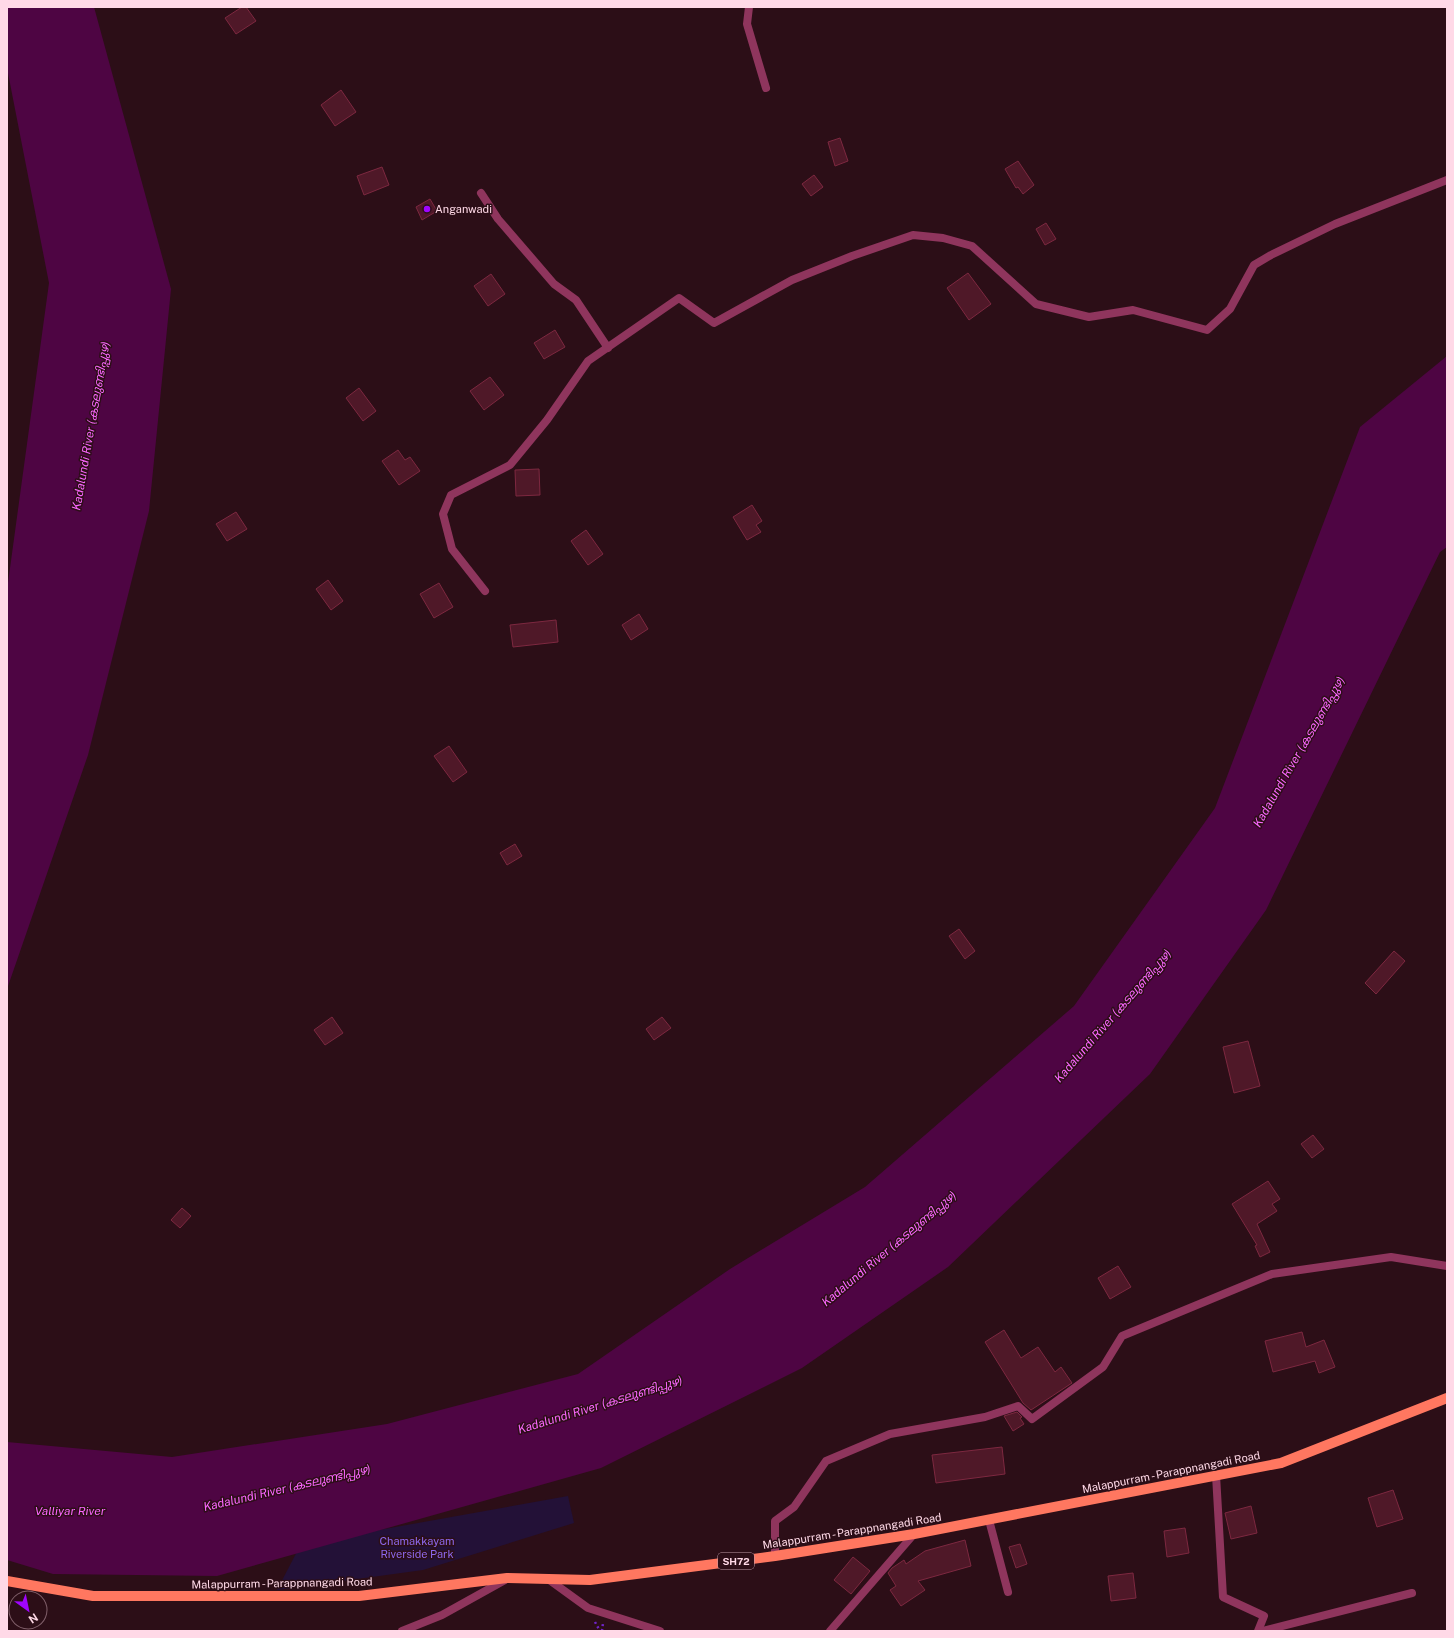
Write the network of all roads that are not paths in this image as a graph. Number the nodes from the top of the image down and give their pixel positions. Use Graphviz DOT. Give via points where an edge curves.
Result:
graph roads {
  1 [pos="749,7"];
  2 [pos="766,88"];
  3 [pos="1447,180"];
  4 [pos="481,193"];
  5 [pos="608,348"];
  6 [pos="484,591"];
  7 [pos="1447,1266"];
  8 [pos="1447,1398"];
  9 [pos="1216,1475"];
  10 [pos="989,1520"];
  11 [pos="914,1534"];
  12 [pos="775,1556"];
  13 [pos="507,1578"];
  14 [pos="548,1578"];
  15 [pos="7,1581"];
  16 [pos="1008,1592"];
  17 [pos="1412,1593"];
  18 [pos="402,1631"];
  19 [pos="660,1631"];
  20 [pos="830,1631"];
  21 [pos="1258,1631"];
  22 [pos="1263,1631"];
  1 -- 2 [label="street" via="747,24"];
  3 -- 5 [label="street" via="1335,224 1254,266 1230,309 1207,330 1133,310 1089,317 1036,304 972,246 942,238 913,235 792,280 714,323 679,298"];
  4 -- 5 [label="street" via="498,219 554,284 576,300"];
  5 -- 6 [label="street" via="588,362 547,420 510,465 452,495 443,514 452,549"];
  7 -- 12 [label="street" via="1391,1257 1272,1274 1122,1336 1103,1367 1032,1419 1018,1406 985,1417 890,1434 826,1461 794,1507 775,1522"];
  8 -- 9 [label="main road, Malappurram - Parappnangadi Road / SH72" via="1281,1463"];
  9 -- 10 [label="main road, Malappurram - Parappnangadi Road / SH72"];
  9 -- 21 [label="street" via="1223,1597 1264,1616"];
  10 -- 11 [label="main road, Malappurram - Parappnangadi Road / SH72"];
  10 -- 16 [label="street"];
  11 -- 12 [label="main road, Malappurram - Parappnangadi Road / SH72"];
  11 -- 20 [label="street"];
  12 -- 14 [label="main road, Malappurram - Parappnangadi Road / SH72" via="590,1580"];
  13 -- 14 [label="main road, Malappurram - Parappnangadi Road / SH72"];
  13 -- 15 [label="main road, Malappurram - Parappnangadi Road / SH72" via="351,1596 93,1596"];
  13 -- 18 [label="street" via="442,1615"];
  14 -- 19 [label="street" via="588,1608"];
  17 -- 22 [label="street"];
}
